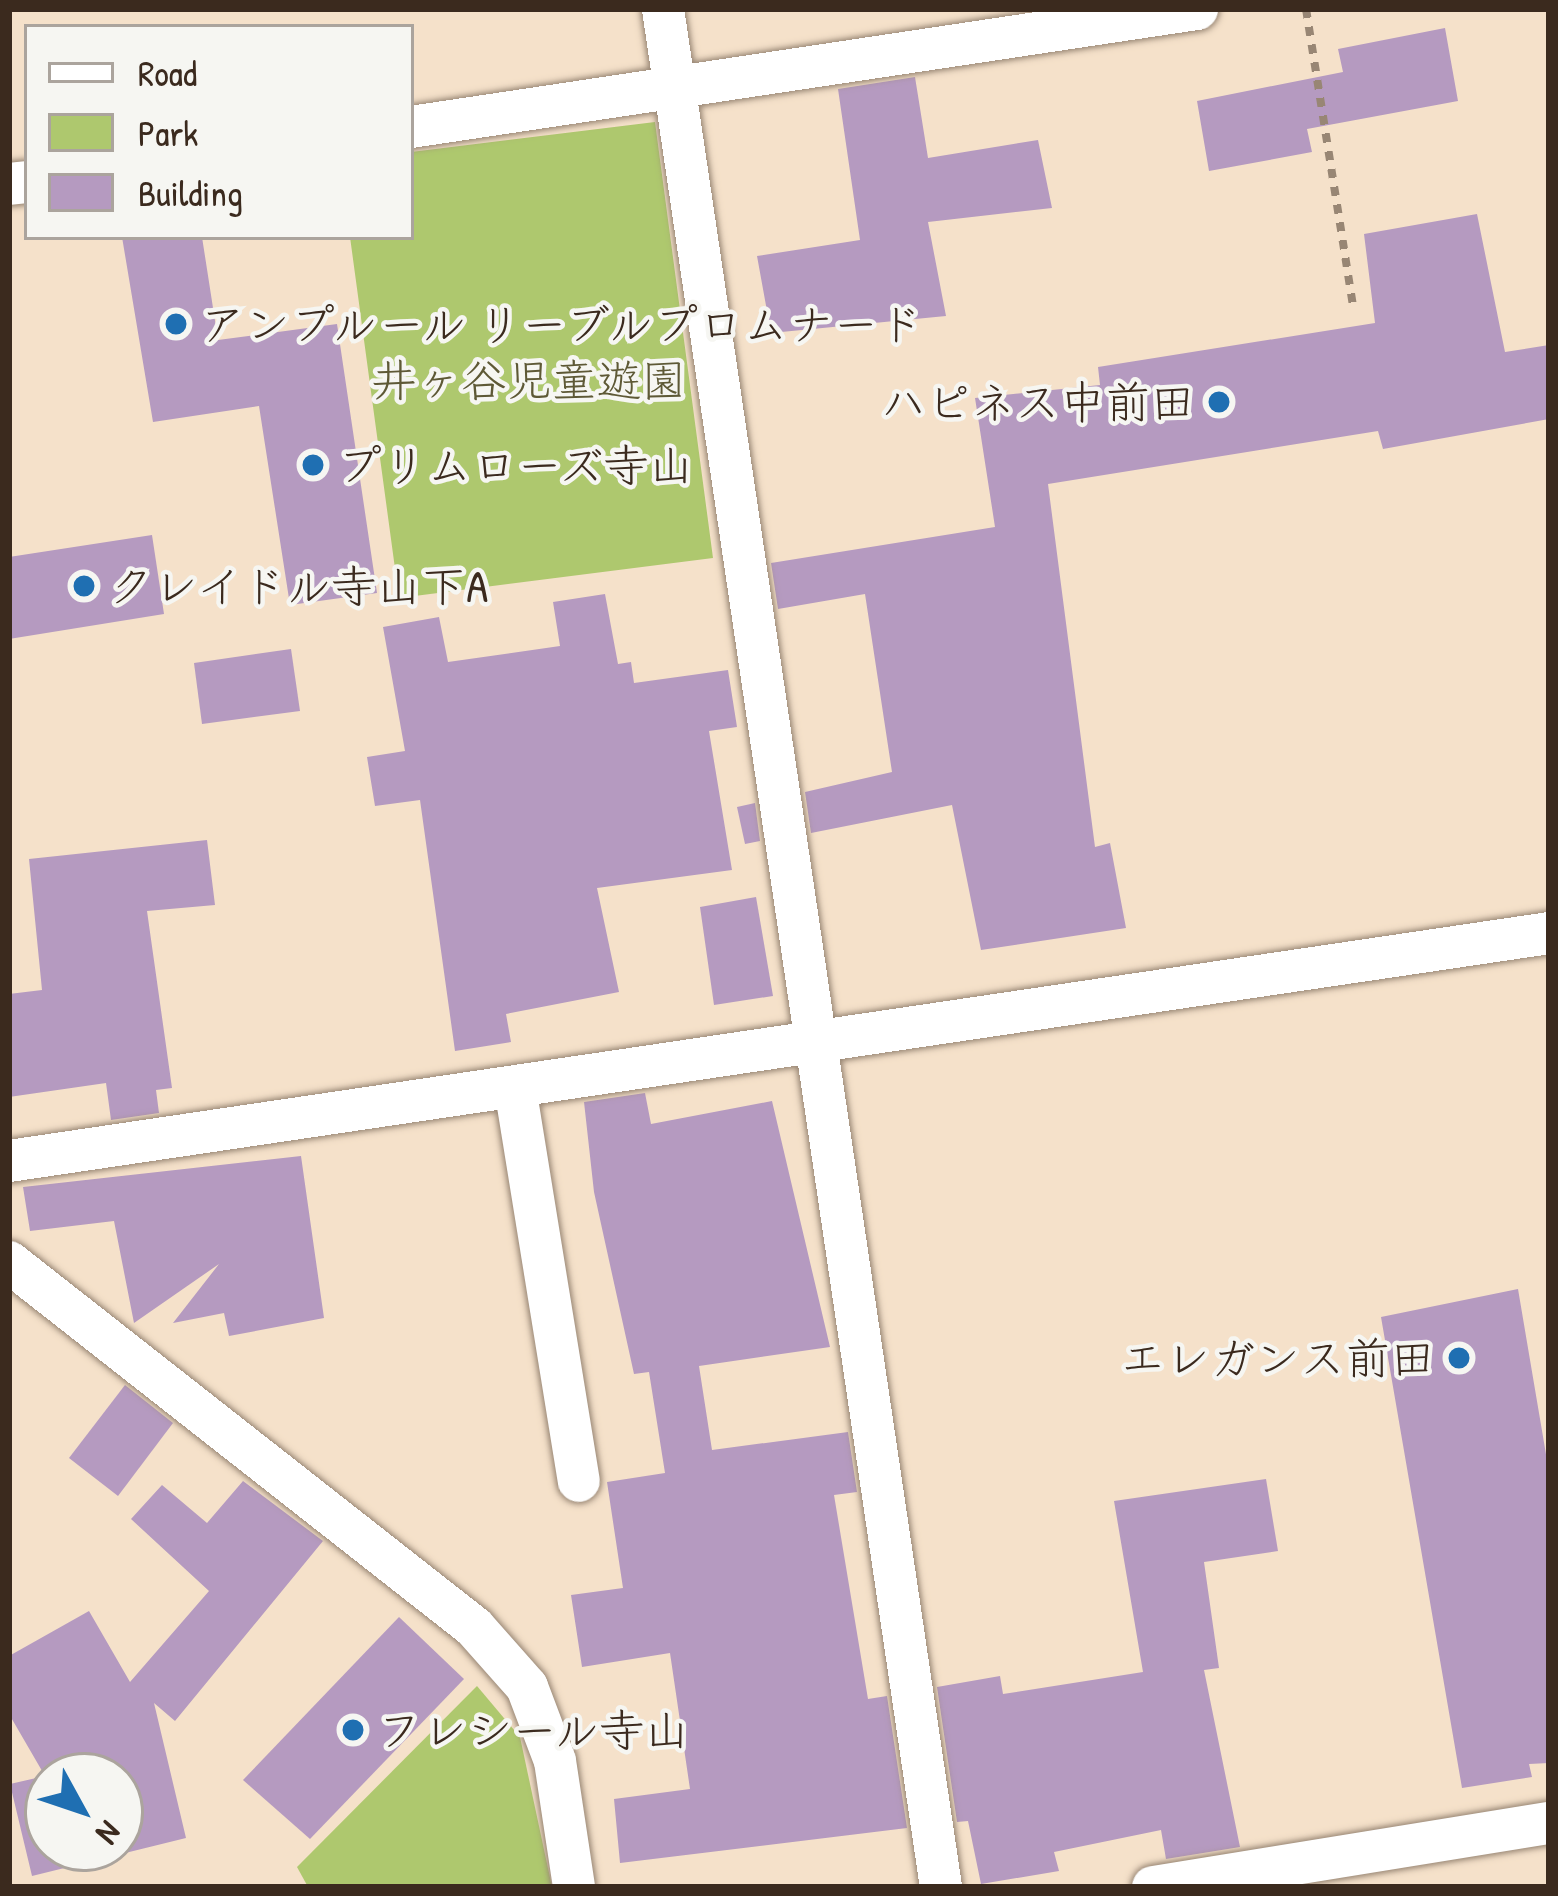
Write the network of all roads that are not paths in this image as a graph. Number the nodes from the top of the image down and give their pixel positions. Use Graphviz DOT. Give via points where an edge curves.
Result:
graph roads {
  1 [pos="663,9"];
  2 [pos="1197,9"];
  3 [pos="1137,14"];
  4 [pos="675,90"];
  5 [pos="414,128"];
  6 [pos="1549,933"];
  7 [pos="818,1043"];
  8 [pos="515,1088"];
  9 [pos="9,1161"];
  10 [pos="9,1262"];
  11 [pos="579,1481"];
  12 [pos="1549,1822"];
  13 [pos="574,1887"];
  14 [pos="940,1887"];
  15 [pos="1153,1887"];
  1 -- 4 [label="street"];
  2 -- 3 [label="street"];
  3 -- 4 [label="street"];
  4 -- 5 [label="street"];
  4 -- 7 [label="street"];
  6 -- 7 [label="street"];
  7 -- 8 [label="street"];
  7 -- 14 [label="street"];
  8 -- 9 [label="street"];
  8 -- 11 [label="street"];
  10 -- 13 [label="street" via="474,1627 534,1705"];
  12 -- 15 [label="street"];
}
